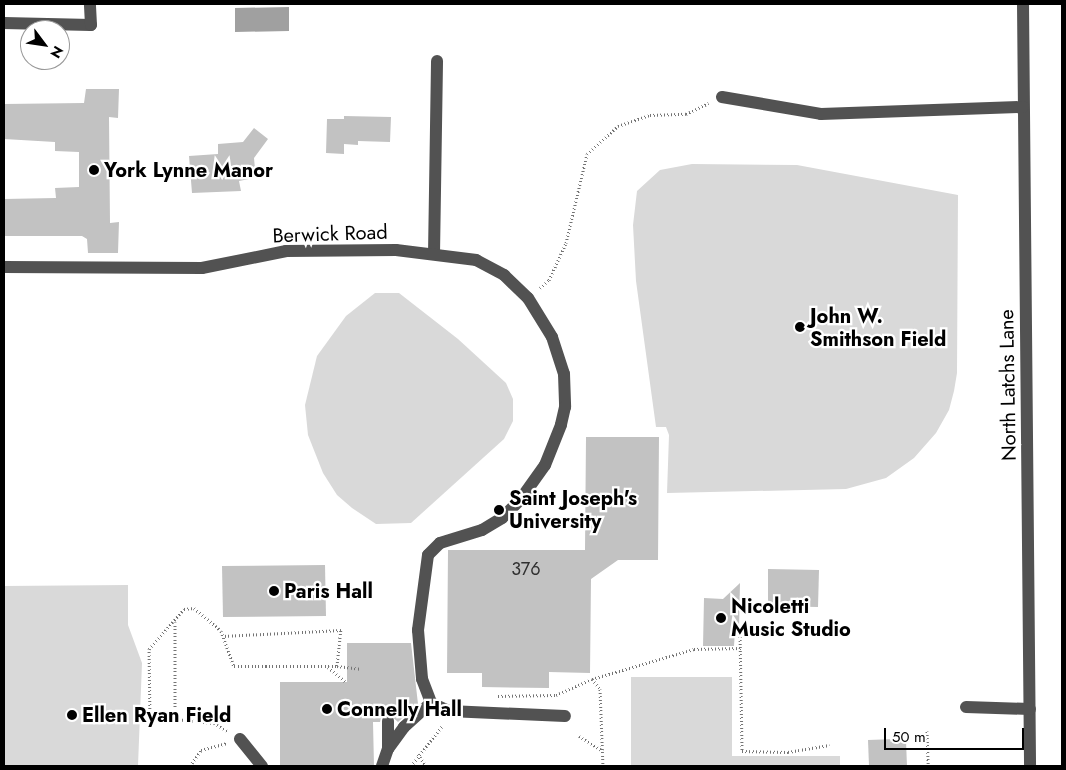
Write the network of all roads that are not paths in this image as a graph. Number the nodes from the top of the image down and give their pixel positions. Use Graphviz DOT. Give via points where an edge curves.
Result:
graph roads {
  1 [pos="90,4"];
  2 [pos="1023,4"];
  3 [pos="4,23"];
  4 [pos="437,61"];
  5 [pos="722,97"];
  6 [pos="1023,107"];
  7 [pos="434,254"];
  8 [pos="4,267"];
  9 [pos="431,703"];
  10 [pos="966,707"];
  11 [pos="1030,709"];
  12 [pos="566,716"];
  13 [pos="388,721"];
  14 [pos="240,739"];
  15 [pos="388,749"];
  16 [pos="262,766"];
  17 [pos="382,766"];
  18 [pos="1030,766"];
  1 -- 3 [label="street" via="91,25"];
  2 -- 6 [label="street, North Latchs Lane"];
  4 -- 7 [label="street"];
  5 -- 6 [label="street" via="821,114"];
  6 -- 11 [label="street, North Latchs Lane"];
  7 -- 8 [label="street, Berwick Road" via="396,250 302,250 202,268"];
  7 -- 9 [label="street, Berwick Road" via="476,260 491,267 528,298 552,337 560,358 565,391 561,425 545,465 524,494 502,518 482,530 440,542 428,555 418,630 422,679"];
  9 -- 12 [label="street" via="454,711"];
  9 -- 15 [label="street" via="404,727"];
  10 -- 11 [label="street"];
  11 -- 18 [label="street, North Latchs Lane"];
  13 -- 15 [label="street"];
  14 -- 16 [label="street"];
  15 -- 17 [label="street"];
}
